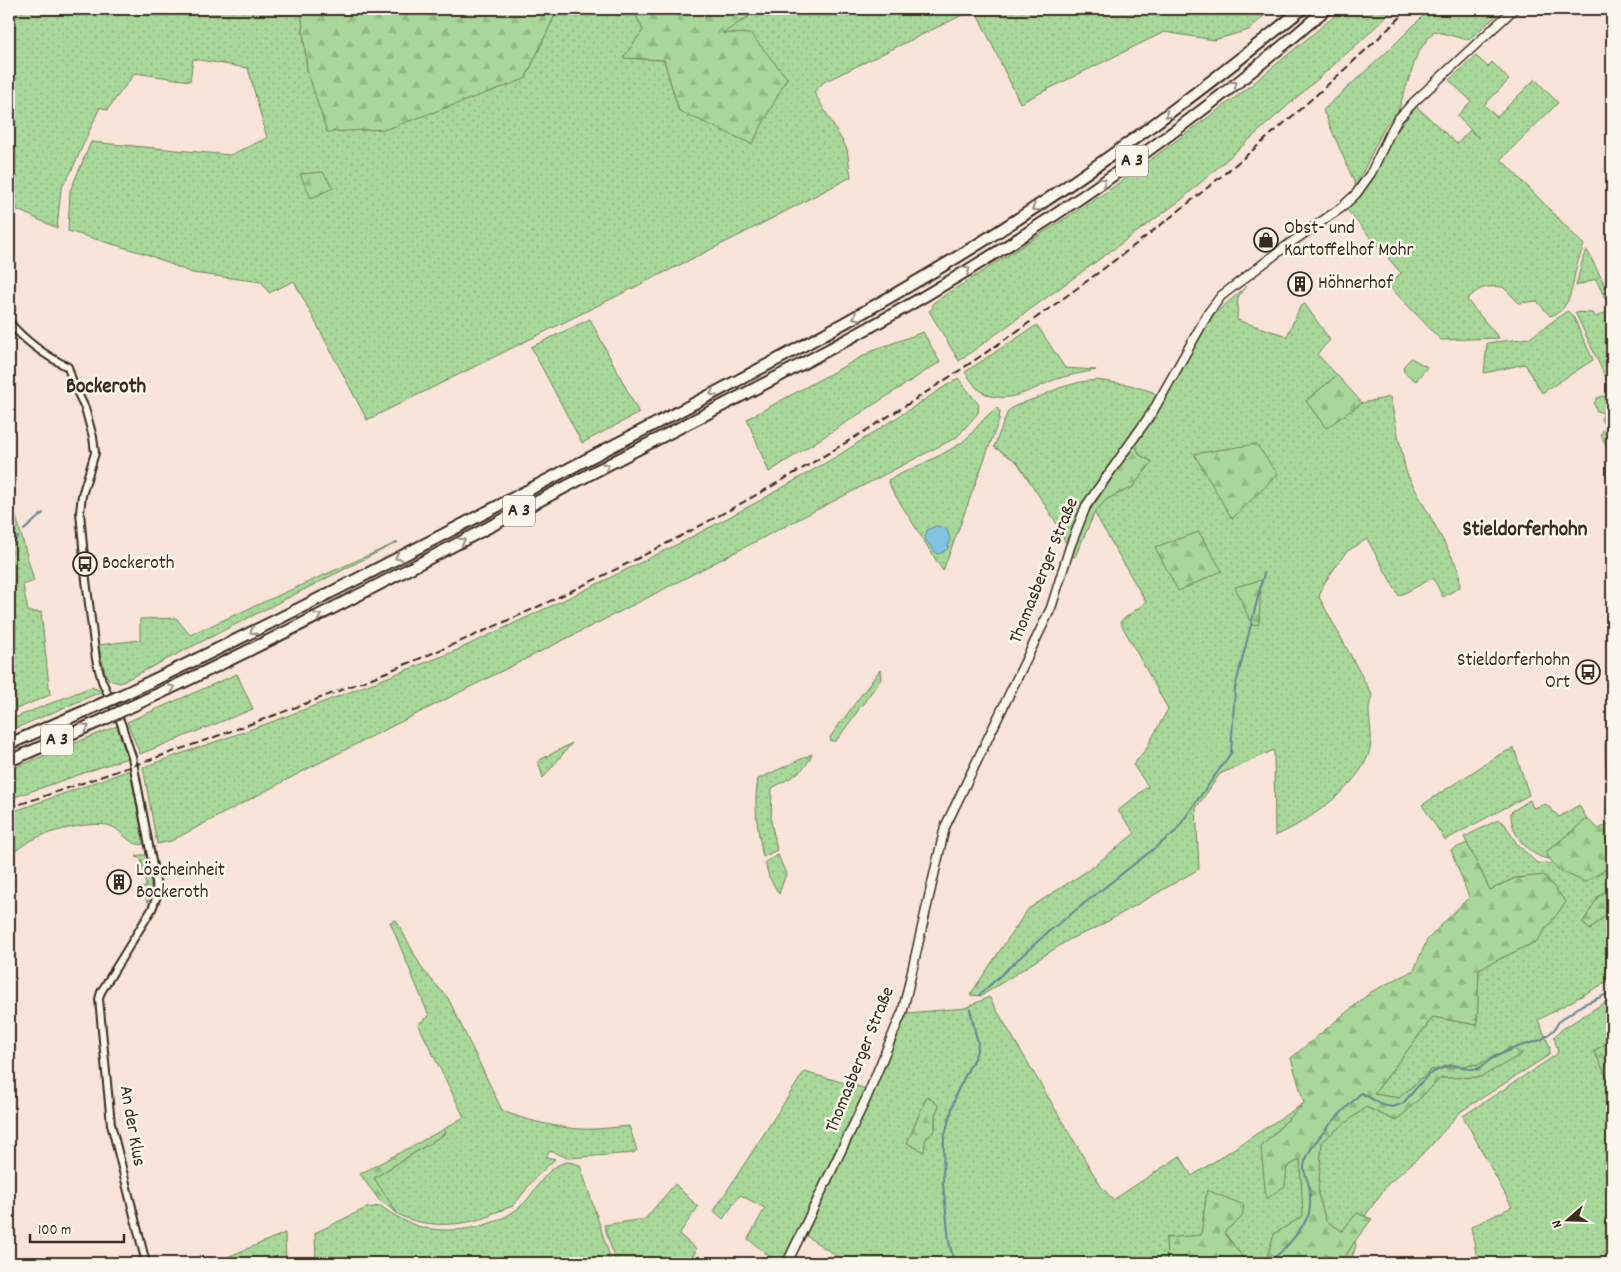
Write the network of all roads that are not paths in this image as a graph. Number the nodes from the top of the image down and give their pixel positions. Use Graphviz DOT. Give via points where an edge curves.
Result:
graph roads {
  1 [pos="1302,9"];
  2 [pos="1326,9"];
  3 [pos="1514,9"];
  4 [pos="9,322"];
  5 [pos="9,744"];
  6 [pos="9,761"];
  7 [pos="146,1263"];
  8 [pos="787,1263"];
  1 -- 5 [label="highway, A 3, one-way, bridge" via="1107,159 988,238 898,292 522,494 242,637 122,695"];
  6 -- 2 [label="highway, A 3, one-way, bridge" via="128,708 332,609 791,370 906,306 1116,172 1256,68"];
  3 -- 8 [label="main road, Thomasberger Straße" via="1398,118 1371,173 1356,194 1221,296 1153,411 1086,506 1050,608 945,827 904,1010 866,1099"];
  4 -- 7 [label="street, An der Klus" via="23,337 68,367 94,437 95,453 80,512 96,659 132,757 157,896 99,999 112,1124"];
}
